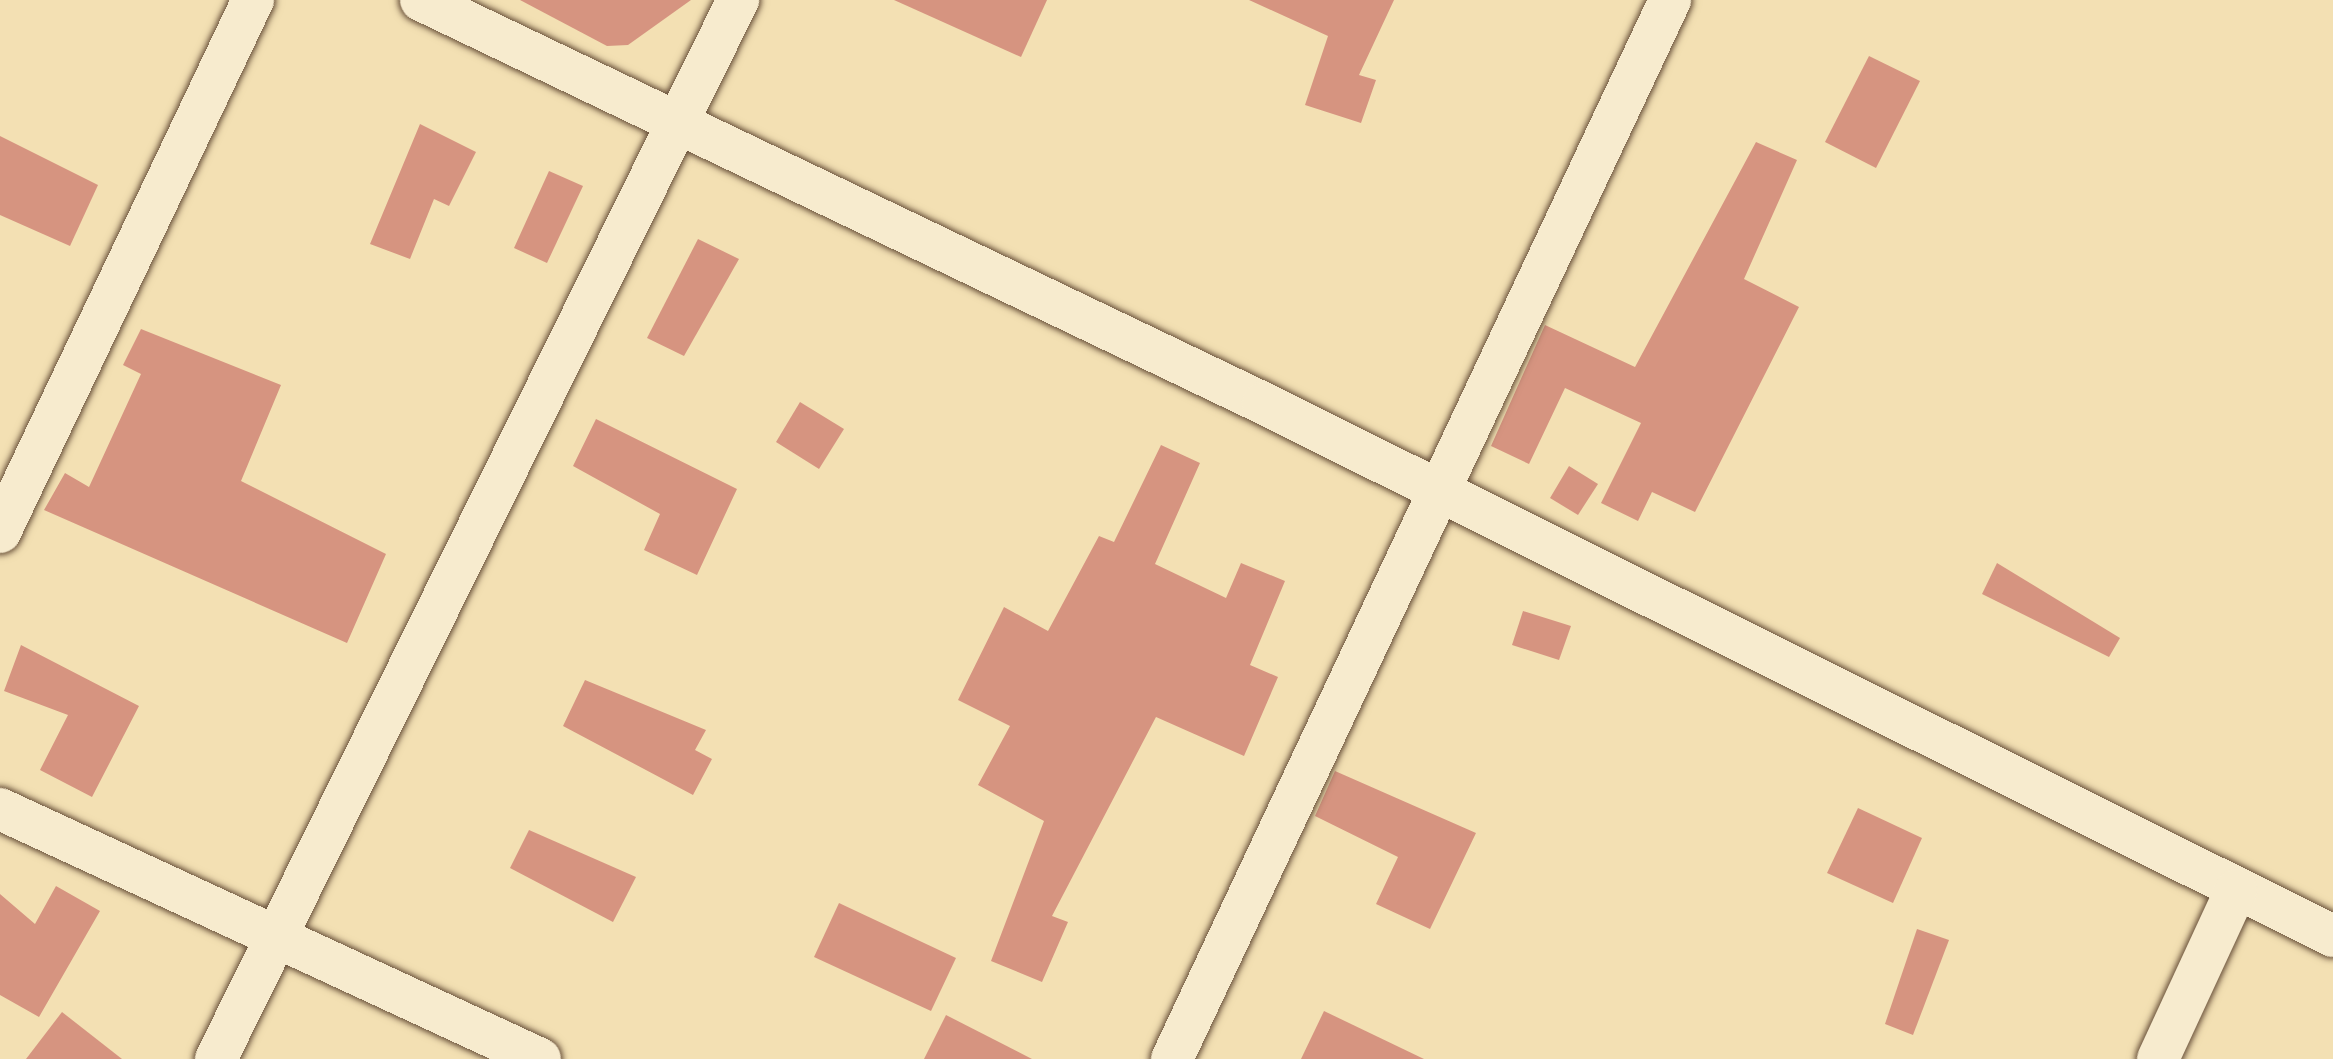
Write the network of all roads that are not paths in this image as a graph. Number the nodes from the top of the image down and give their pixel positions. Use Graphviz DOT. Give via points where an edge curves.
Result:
graph roads {
  1 [pos="253,0"];
  2 [pos="421,0"];
  3 [pos="738,0"];
  4 [pos="1670,0"];
  5 [pos="679,122"];
  6 [pos="1432,490"];
  7 [pos="0,532"];
  8 [pos="0,809"];
  9 [pos="2236,890"];
  10 [pos="2333,936"];
  11 [pos="276,937"];
  12 [pos="216,1059"];
  13 [pos="541,1059"];
  14 [pos="1172,1059"];
  15 [pos="2158,1059"];
  1 -- 7 [label="street"];
  2 -- 5 [label="street"];
  3 -- 5 [label="street"];
  4 -- 6 [label="street"];
  5 -- 6 [label="street"];
  5 -- 11 [label="street"];
  6 -- 9 [label="street"];
  6 -- 14 [label="street"];
  8 -- 11 [label="street"];
  9 -- 10 [label="street"];
  9 -- 15 [label="street"];
  11 -- 12 [label="street"];
  11 -- 13 [label="street"];
}
